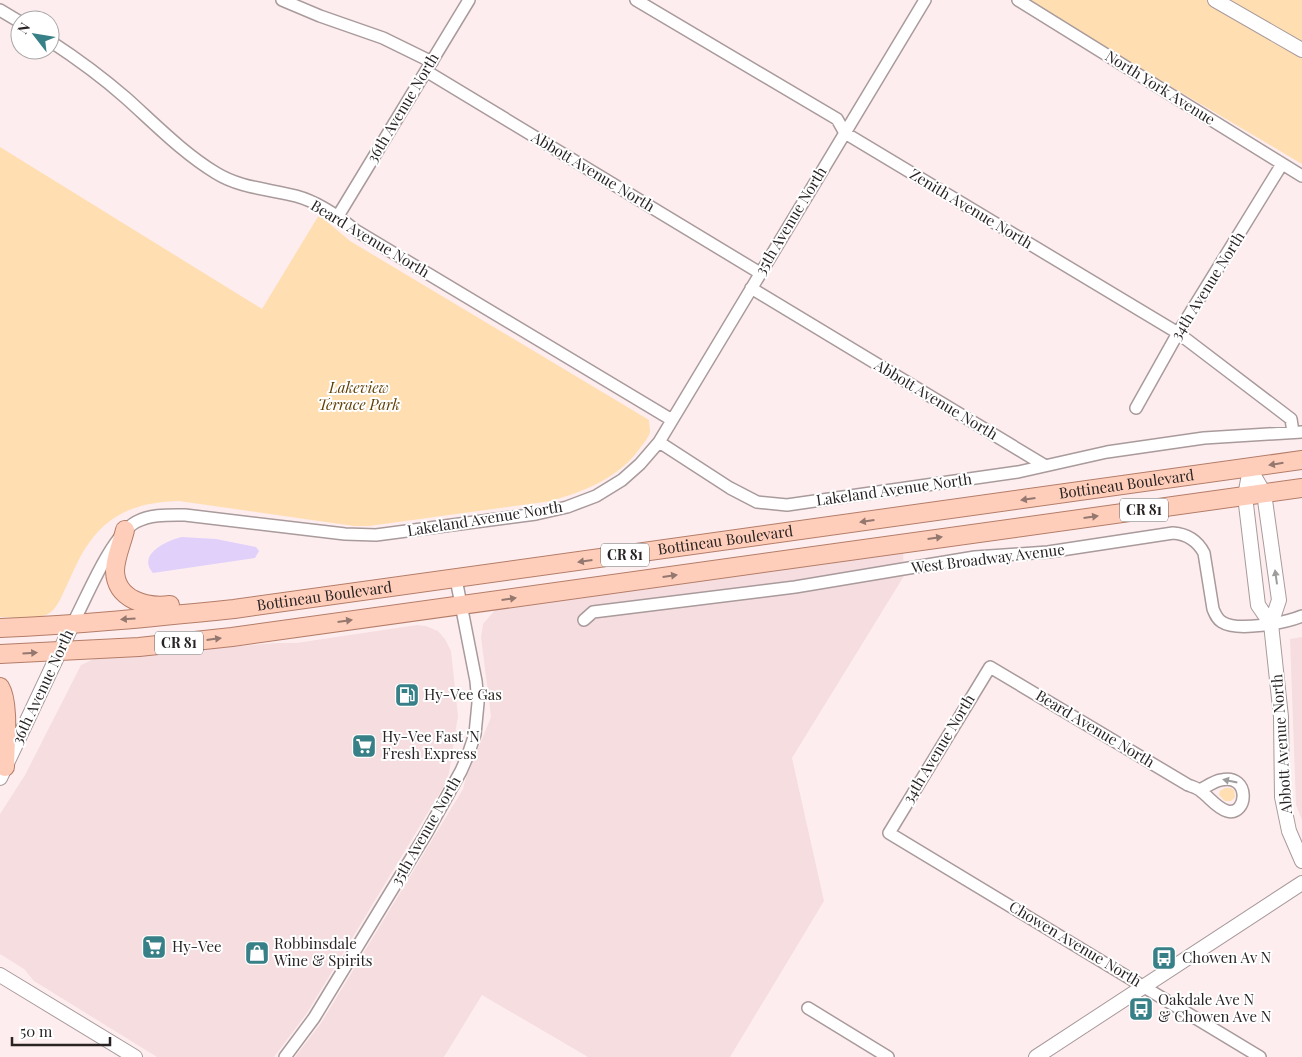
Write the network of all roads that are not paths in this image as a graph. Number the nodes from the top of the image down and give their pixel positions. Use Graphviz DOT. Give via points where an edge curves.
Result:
graph roads {
  1 [pos="282,0"];
  2 [pos="469,0"];
  3 [pos="636,0"];
  4 [pos="925,0"];
  5 [pos="1018,0"];
  6 [pos="1215,0"];
  7 [pos="60,47"];
  8 [pos="1302,50"];
  9 [pos="429,66"];
  10 [pos="845,133"];
  11 [pos="1282,164"];
  12 [pos="1302,176"];
  13 [pos="338,216"];
  14 [pos="760,273"];
  15 [pos="751,288"];
  16 [pos="1178,333"];
  17 [pos="1136,408"];
  18 [pos="672,420"];
  19 [pos="1298,432"];
  20 [pos="659,442"];
  21 [pos="1302,460"];
  22 [pos="1044,465"];
  23 [pos="1250,469"];
  24 [pos="1302,488"];
  25 [pos="1264,493"];
  26 [pos="1245,496"];
  27 [pos="125,530"];
  28 [pos="456,579"];
  29 [pos="412,585"];
  30 [pos="461,606"];
  31 [pos="1302,616"];
  32 [pos="584,620"];
  33 [pos="74,623"];
  34 [pos="1271,624"];
  35 [pos="0,628"];
  36 [pos="60,651"];
  37 [pos="0,654"];
  38 [pos="990,667"];
  39 [pos="0,687"];
  40 [pos="3,772"];
  41 [pos="1200,790"];
  42 [pos="889,832"];
  43 [pos="1302,861"];
  44 [pos="1302,883"];
  45 [pos="0,975"];
  46 [pos="1144,986"];
  47 [pos="808,1008"];
  48 [pos="135,1057"];
  49 [pos="285,1057"];
  50 [pos="888,1057"];
  51 [pos="1036,1057"];
  52 [pos="1260,1057"];
  1 -- 9 [label="street, Abbott Avenue North" via="383,38"];
  2 -- 9 [label="street, 36th Avenue North"];
  3 -- 10 [label="street, Zenith Avenue North" via="837,118"];
  4 -- 10 [label="street, 35th Avenue North"];
  5 -- 11 [label="street, North York Avenue"];
  6 -- 8 [label="street"];
  7 -- 13 [label="street, Beard Avenue North" via="117,90 192,158 218,175 246,186 298,197"];
  9 -- 13 [label="street, 36th Avenue North"];
  9 -- 14 [label="street, Abbott Avenue North"];
  10 -- 14 [label="street, 35th Avenue North"];
  10 -- 16 [label="street, Zenith Avenue North"];
  11 -- 12 [label="street, North York Avenue"];
  11 -- 16 [label="street, 34th Avenue North"];
  13 -- 18 [label="street, Beard Avenue North" via="355,230"];
  14 -- 15 [label="street, 35th Avenue North"];
  15 -- 18 [label="street, 35th Avenue North"];
  15 -- 22 [label="street, Abbott Avenue North"];
  16 -- 17 [label="street, 34th Avenue North"];
  16 -- 19 [label="street, Zenith Avenue North" via="1291,419"];
  18 -- 20 [label="street, 35th Avenue North"];
  19 -- 22 [label="street, Lakeland Avenue North" via="1194,440"];
  20 -- 22 [label="street, Lakeland Avenue North" via="757,502 787,505 1018,472"];
  20 -- 27 [label="street, Lakeland Avenue North" via="622,480 596,496 536,514 376,535 166,514 136,522"];
  21 -- 23 [label="main road, Bottineau Boulevard / CR 81, one-way"];
  23 -- 25 [label="street, Abbott Avenue North"];
  23 -- 26 [label="street, Abbott Avenue North"];
  23 -- 28 [label="main road, Bottineau Boulevard / CR 81, one-way"];
  24 -- 25 [label="main road, Bottineau Boulevard / CR 81"];
  25 -- 26 [label="main road, Bottineau Boulevard / CR 81"];
  34 -- 25 [label="street, Abbott Avenue North, one-way" via="1279,600"];
  30 -- 26 [label="main road, Bottineau Boulevard / CR 81, one-way"];
  26 -- 34 [label="street, Abbott Avenue North" via="1258,605"];
  27 -- 29 [label="main road" via="115,572 127,596 148,606 326,584"];
  27 -- 33 [label="street, Lakeland Avenue North" via="114,542"];
  28 -- 29 [label="main road, Bottineau Boulevard / CR 81"];
  28 -- 30 [label="street, 35th Avenue North"];
  29 -- 33 [label="main road, Bottineau Boulevard / CR 81, one-way" via="234,609"];
  36 -- 30 [label="main road, Bottineau Boulevard / CR 81, one-way" via="197,641"];
  30 -- 49 [label="street, 35th Avenue North" via="478,702 475,734 468,755 411,859 318,1011"];
  31 -- 34 [label="street, West Broadway Avenue"];
  32 -- 34 [label="street, West Broadway Avenue" via="593,612 796,587 976,558 1048,552 1173,533 1183,534 1200,545 1213,609 1222,622 1232,626"];
  33 -- 35 [label="main road, Bottineau Boulevard / CR 81"];
  33 -- 36 [label="street, 36th Avenue North"];
  34 -- 43 [label="street, Abbott Avenue North" via="1281,717 1282,797 1289,830"];
  37 -- 36 [label="main road, Bottineau Boulevard / CR 81, one-way"];
  36 -- 40 [label="street, 36th Avenue North"];
  38 -- 41 [label="street, Beard Avenue North"];
  38 -- 42 [label="street, 34th Avenue North"];
  39 -- 40 [label="main road" via="5,706"];
  42 -- 46 [label="street, Chowen Avenue North"];
  44 -- 46 [label="street"];
  45 -- 48 [label="street"];
  46 -- 51 [label="street"];
  46 -- 52 [label="street, Chowen Avenue North"];
  47 -- 50 [label="street"];
}
